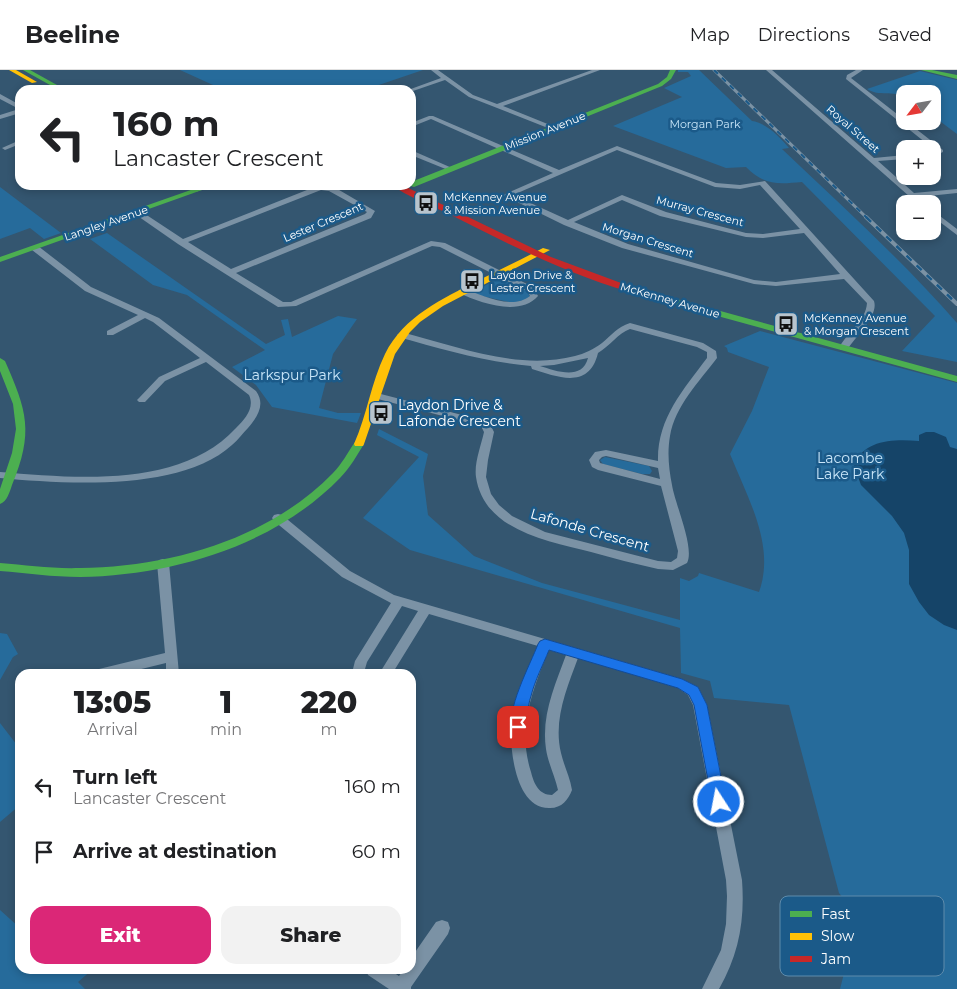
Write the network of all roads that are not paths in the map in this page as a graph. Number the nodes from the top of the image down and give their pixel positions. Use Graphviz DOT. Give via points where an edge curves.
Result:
graph roads {
  1 [pos="12,70"];
  2 [pos="26,70"];
  3 [pos="434,70"];
  4 [pos="597,70"];
  5 [pos="674,70"];
  6 [pos="769,70"];
  7 [pos="860,70"];
  8 [pos="924,70"];
  9 [pos="957,77"];
  10 [pos="446,78"];
  11 [pos="39,85"];
  12 [pos="54,85"];
  13 [pos="416,88"];
  14 [pos="0,96"];
  15 [pos="15,106"];
  16 [pos="498,106"];
  17 [pos="15,111"];
  18 [pos="0,117"];
  19 [pos="416,123"];
  20 [pos="553,128"];
  21 [pos="927,140"];
  22 [pos="15,144"];
  23 [pos="5,148"];
  24 [pos="503,148"];
  25 [pos="416,154"];
  26 [pos="896,158"];
  27 [pos="872,160"];
  28 [pos="450,170"];
  29 [pos="560,172"];
  30 [pos="416,182"];
  31 [pos="416,189"];
  32 [pos="189,190"];
  33 [pos="314,190"];
  34 [pos="329,190"];
  35 [pos="957,191"];
  36 [pos="913,195"];
  37 [pos="136,212"];
  38 [pos="941,220"];
  39 [pos="567,223"];
  40 [pos="805,231"];
  41 [pos="957,233"];
  42 [pos="181,242"];
  43 [pos="35,248"];
  44 [pos="542,252"];
  45 [pos="0,260"];
  46 [pos="229,273"];
  47 [pos="497,274"];
  48 [pos="846,276"];
  49 [pos="462,291"];
  50 [pos="145,315"];
  51 [pos="110,333"];
  52 [pos="400,336"];
  53 [pos="845,344"];
  54 [pos="594,352"];
  55 [pos="207,358"];
  56 [pos="0,361"];
  57 [pos="521,363"];
  58 [pos="957,370"];
  59 [pos="957,379"];
  60 [pos="377,396"];
  61 [pos="142,400"];
  62 [pos="664,466"];
  63 [pos="6,475"];
  64 [pos="667,484"];
  65 [pos="0,500"];
  66 [pos="278,518"];
  67 [pos="163,563"];
  68 [pos="0,566"];
  69 [pos="398,602"];
  70 [pos="425,610"];
  71 [pos="545,644"];
  72 [pos="574,652"];
  73 [pos="172,656"];
  74 [pos="119,669"];
  75 [pos="173,669"];
  76 [pos="359,669"];
  77 [pos="388,669"];
  78 [pos="442,928"];
  79 [pos="416,967"];
  80 [pos="381,974"];
  81 [pos="411,974"];
  82 [pos="402,988"];
  83 [pos="710,989"];
  1 -- 11 [label="street"];
  2 -- 12 [label="street"];
  3 -- 10 [label="street"];
  4 -- 16 [label="street"];
  5 -- 20 [label="street, Mission Avenue" via="660,85"];
  6 -- 27 [label="street, Royal Street"];
  7 -- 21 [label="street" via="848,78"];
  8 -- 9 [label="street"];
  10 -- 13 [label="street"];
  10 -- 16 [label="street" via="471,96"];
  14 -- 15 [label="street"];
  16 -- 20 [label="street"];
  17 -- 18 [label="street"];
  19 -- 24 [label="street" via="431,117"];
  20 -- 24 [label="street, Mission Avenue"];
  22 -- 23 [label="street"];
  24 -- 28 [label="street, Mission Avenue"];
  24 -- 29 [label="street"];
  25 -- 28 [label="street"];
  26 -- 27 [label="street"];
  27 -- 36 [label="street, Royal Street"];
  28 -- 30 [label="street, Mission Avenue"];
  29 -- 39 [label="street, Morgan Crescent" via="507,195"];
  29 -- 40 [label="street, Morgan Crescent" via="617,148 715,185 740,187 762,183"];
  31 -- 44 [label="street, McKenney Avenue"];
  32 -- 37 [label="street, Langley Avenue"];
  33 -- 42 [label="street, Lester Crescent"];
  34 -- 46 [label="street, Lester Crescent" via="372,211 368,216"];
  35 -- 36 [label="street"];
  37 -- 42 [label="street"];
  37 -- 43 [label="street, Langley Avenue"];
  38 -- 41 [label="street"];
  39 -- 40 [label="street, Murray Crescent" via="622,197 663,214 746,235"];
  39 -- 48 [label="street, Morgan Crescent" via="637,250 754,282 776,284"];
  40 -- 48 [label="street, Morgan Crescent"];
  42 -- 46 [label="street"];
  43 -- 45 [label="street, Langley Avenue"];
  43 -- 50 [label="street" via="88,289"];
  44 -- 47 [label="street"];
  44 -- 53 [label="street, McKenney Avenue"];
  46 -- 47 [label="street" via="275,303 285,305 429,243 442,245"];
  47 -- 49 [label="street"];
  47 -- 49 [label="street" via="530,289 533,298 526,303 512,304 471,296"];
  48 -- 53 [label="street, Morgan Crescent" via="872,306 869,315"];
  49 -- 52 [label="street" via="425,312"];
  50 -- 51 [label="street"];
  50 -- 55 [label="street"];
  52 -- 57 [label="street, Lafonde Crescent"];
  52 -- 60 [label="street" via="386,360"];
  53 -- 58 [label="street, McKenney Avenue"];
  53 -- 59 [label="street, McKenney Avenue"];
  54 -- 57 [label="street, Lafonde Crescent" via="557,362"];
  54 -- 57 [label="street, Lafonde Crescent" via="593,361 583,373 574,376"];
  54 -- 62 [label="street, Lafonde Crescent" via="618,330 630,326 700,346 712,353 712,358 671,418 664,442"];
  55 -- 61 [label="street" via="162,379"];
  55 -- 63 [label="street" via="253,392 257,399 255,410 242,430 216,450 181,467 138,477"];
  56 -- 63 [label="street" via="20,414 19,449"];
  60 -- 64 [label="street, Lafonde Crescent" via="485,424 489,432 481,471 486,493 506,516 547,536 658,565 678,564 683,560 684,551"];
  60 -- 66 [label="street" via="365,434 342,469 314,494"];
  62 -- 64 [label="street, Lafonde Crescent"];
  62 -- 64 [label="street" via="606,453 598,454 594,460 602,468"];
  63 -- 65 [label="street"];
  66 -- 67 [label="street" via="231,542"];
  66 -- 69 [label="street" via="346,574"];
  67 -- 68 [label="street" via="91,572"];
  67 -- 73 [label="street"];
  69 -- 70 [label="street"];
  69 -- 76 [label="street"];
  70 -- 71 [label="street"];
  70 -- 77 [label="street"];
  71 -- 72 [label="street"];
  71 -- 72 [label="street" via="518,719 521,761 530,789 536,798 545,802 557,800 565,790 553,750 551,721 556,698"];
  72 -- 83 [label="street" via="682,684 699,699 736,897 733,935 720,972"];
  73 -- 74 [label="street"];
  73 -- 75 [label="street"];
  78 -- 79 [label="street"];
  80 -- 82 [label="street"];
  81 -- 82 [label="street"];
}
